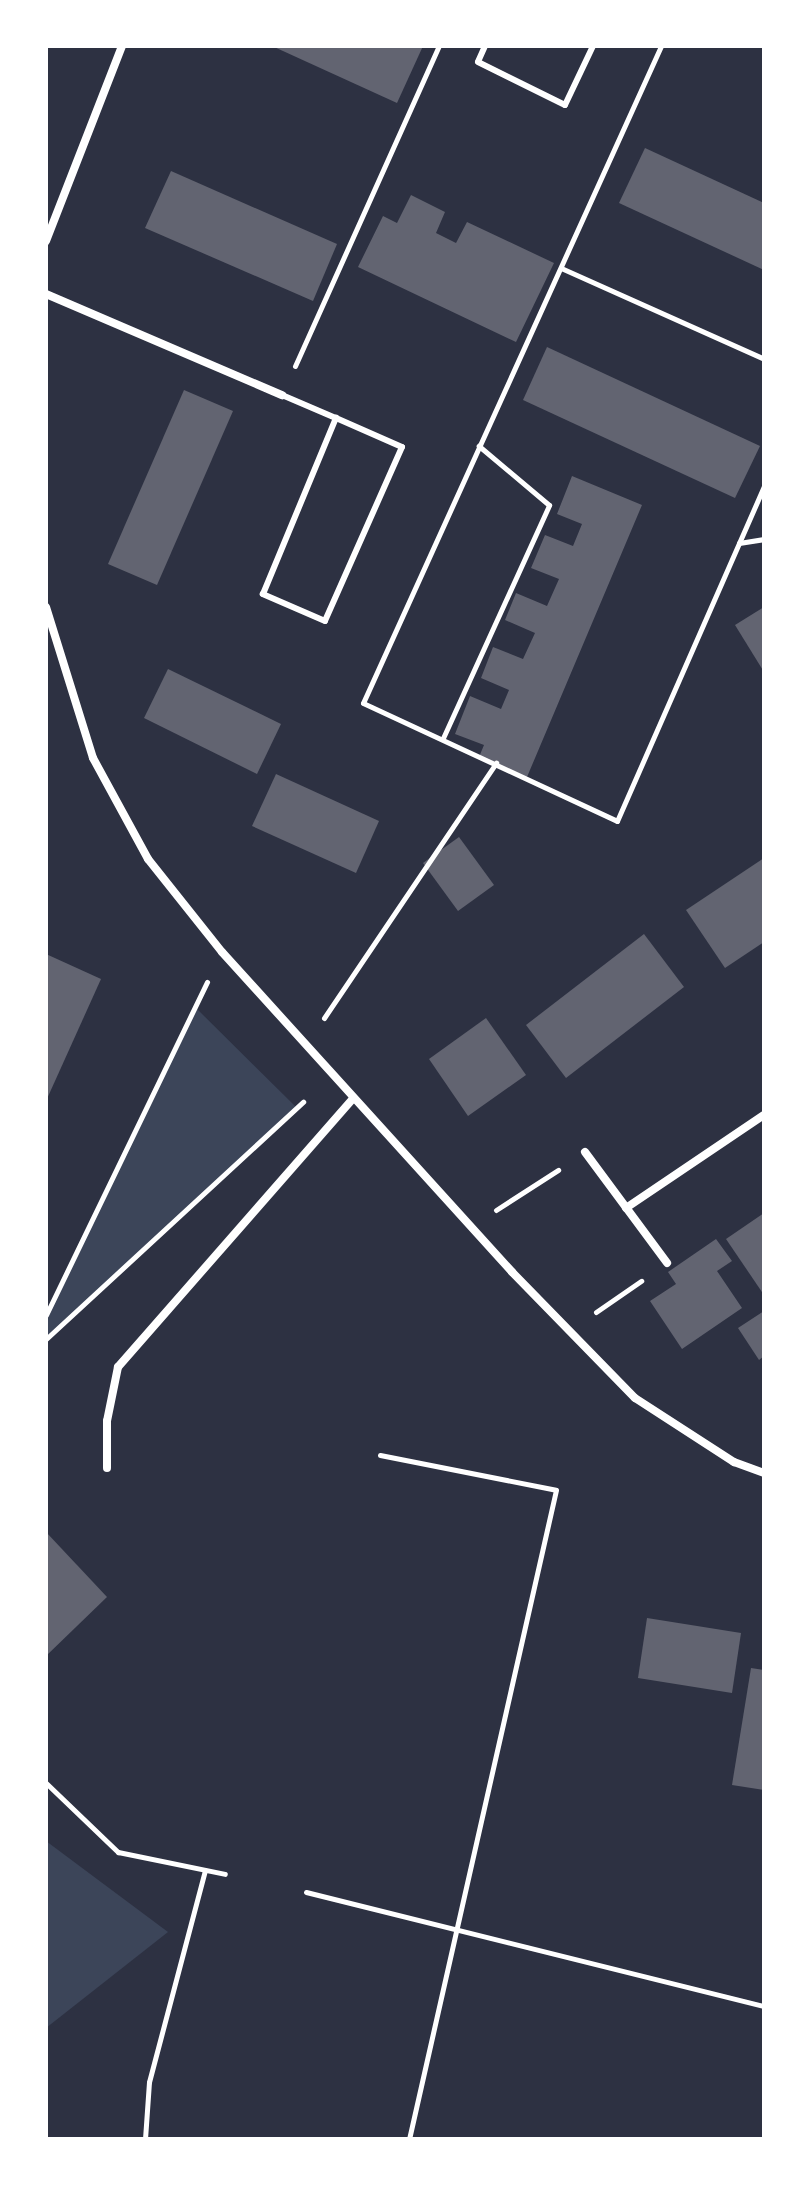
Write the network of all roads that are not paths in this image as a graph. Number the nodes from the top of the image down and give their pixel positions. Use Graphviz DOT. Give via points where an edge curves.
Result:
graph roads {
  1 [pos="122,46"];
  2 [pos="485,46"];
  3 [pos="593,46"];
  4 [pos="46,241"];
  5 [pos="46,294"];
  6 [pos="282,395"];
  7 [pos="336,418"];
  8 [pos="46,607"];
  9 [pos="353,1099"];
  10 [pos="764,1115"];
  11 [pos="585,1152"];
  12 [pos="626,1208"];
  13 [pos="667,1263"];
  14 [pos="107,1468"];
  15 [pos="764,1473"];
  1 -- 4 [label="street"];
  2 -- 3 [label="lane" via="478,62 565,105"];
  5 -- 6 [label="street"];
  6 -- 7 [label="lane"];
  7 -- 7 [label="lane" via="402,447 325,621 263,594"];
  8 -- 9 [label="street" via="93,758 148,859 222,952"];
  9 -- 14 [label="street" via="118,1367 107,1421"];
  9 -- 15 [label="street" via="635,1398 734,1462"];
  10 -- 12 [label="street"];
  11 -- 12 [label="street"];
  12 -- 13 [label="street"];
}
